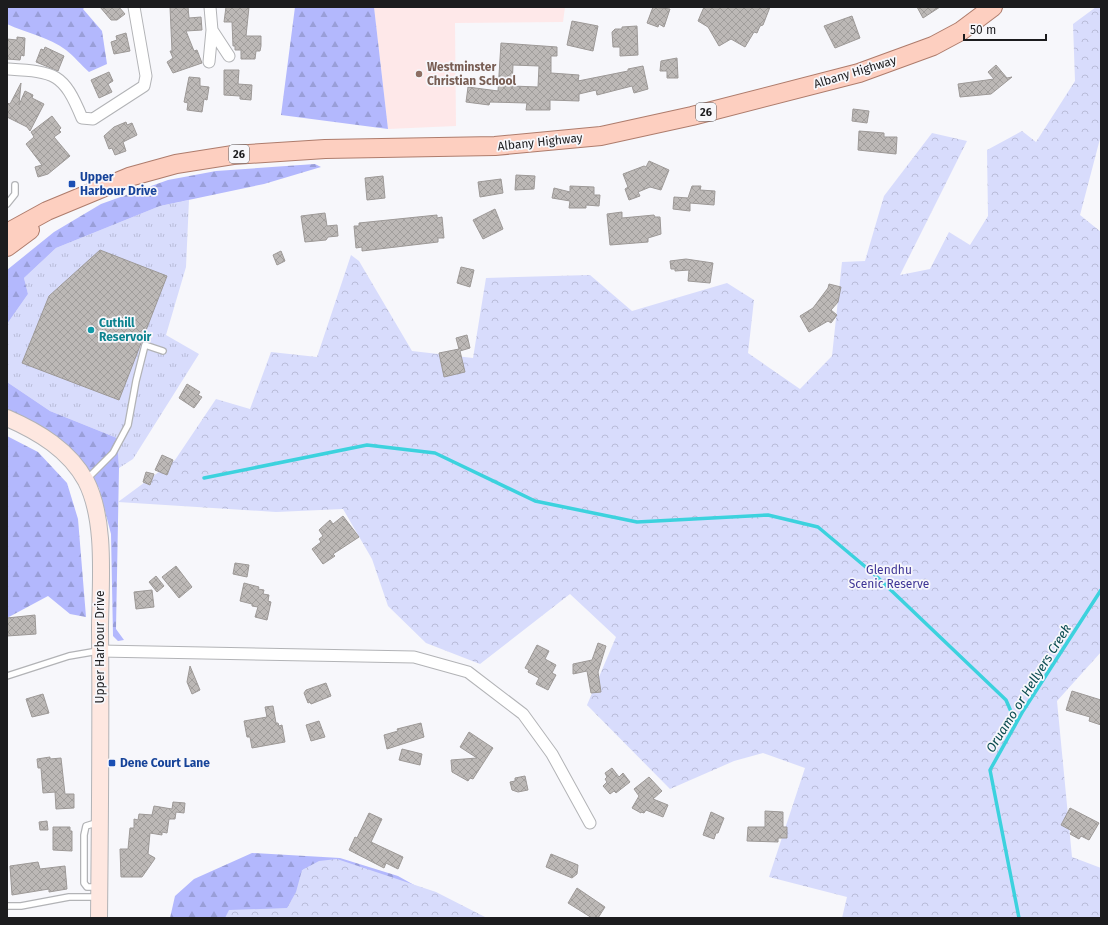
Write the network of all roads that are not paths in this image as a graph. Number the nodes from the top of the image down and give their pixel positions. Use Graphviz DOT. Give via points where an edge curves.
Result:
graph roads {
  1 [pos="134,7"];
  2 [pos="210,7"];
  3 [pos="993,7"];
  4 [pos="212,30"];
  5 [pos="229,56"];
  6 [pos="208,62"];
  7 [pos="7,69"];
  8 [pos="15,185"];
  9 [pos="70,202"];
  10 [pos="7,204"];
  11 [pos="10,229"];
  12 [pos="7,247"];
  13 [pos="163,351"];
  14 [pos="7,418"];
  15 [pos="86,481"];
  16 [pos="100,651"];
  17 [pos="7,676"];
  18 [pos="590,823"];
  19 [pos="99,892"];
  20 [pos="7,906"];
  21 [pos="98,918"];
  1 -- 7 [label="street" via="146,76 144,86 93,119 82,118 68,88 54,75"];
  2 -- 4 [label="street"];
  3 -- 9 [label="main road, Albany Highway / 26" via="961,31 933,46 859,73 601,136 494,146 325,149 233,155 176,164 129,177"];
  4 -- 5 [label="street"];
  4 -- 6 [label="street"];
  8 -- 10 [label="lane" via="15,194"];
  9 -- 11 [label="main road, Albany Highway / 26"];
  9 -- 12 [label="main road, Albany Highway / 26"];
  13 -- 15 [label="lane" via="145,345 128,425 114,453"];
  14 -- 15 [label="main road, Upper Harbour Drive" via="32,429 55,444 73,462"];
  15 -- 16 [label="main road, Upper Harbour Drive" via="94,499 99,521"];
  16 -- 17 [label="lane" via="69,656"];
  16 -- 18 [label="street" via="414,657 468,672 523,714 552,754"];
  16 -- 19 [label="main road, Upper Harbour Drive"];
  19 -- 20 [label="lane" via="22,906"];
  19 -- 21 [label="main road, Upper Harbour Drive"];
}
